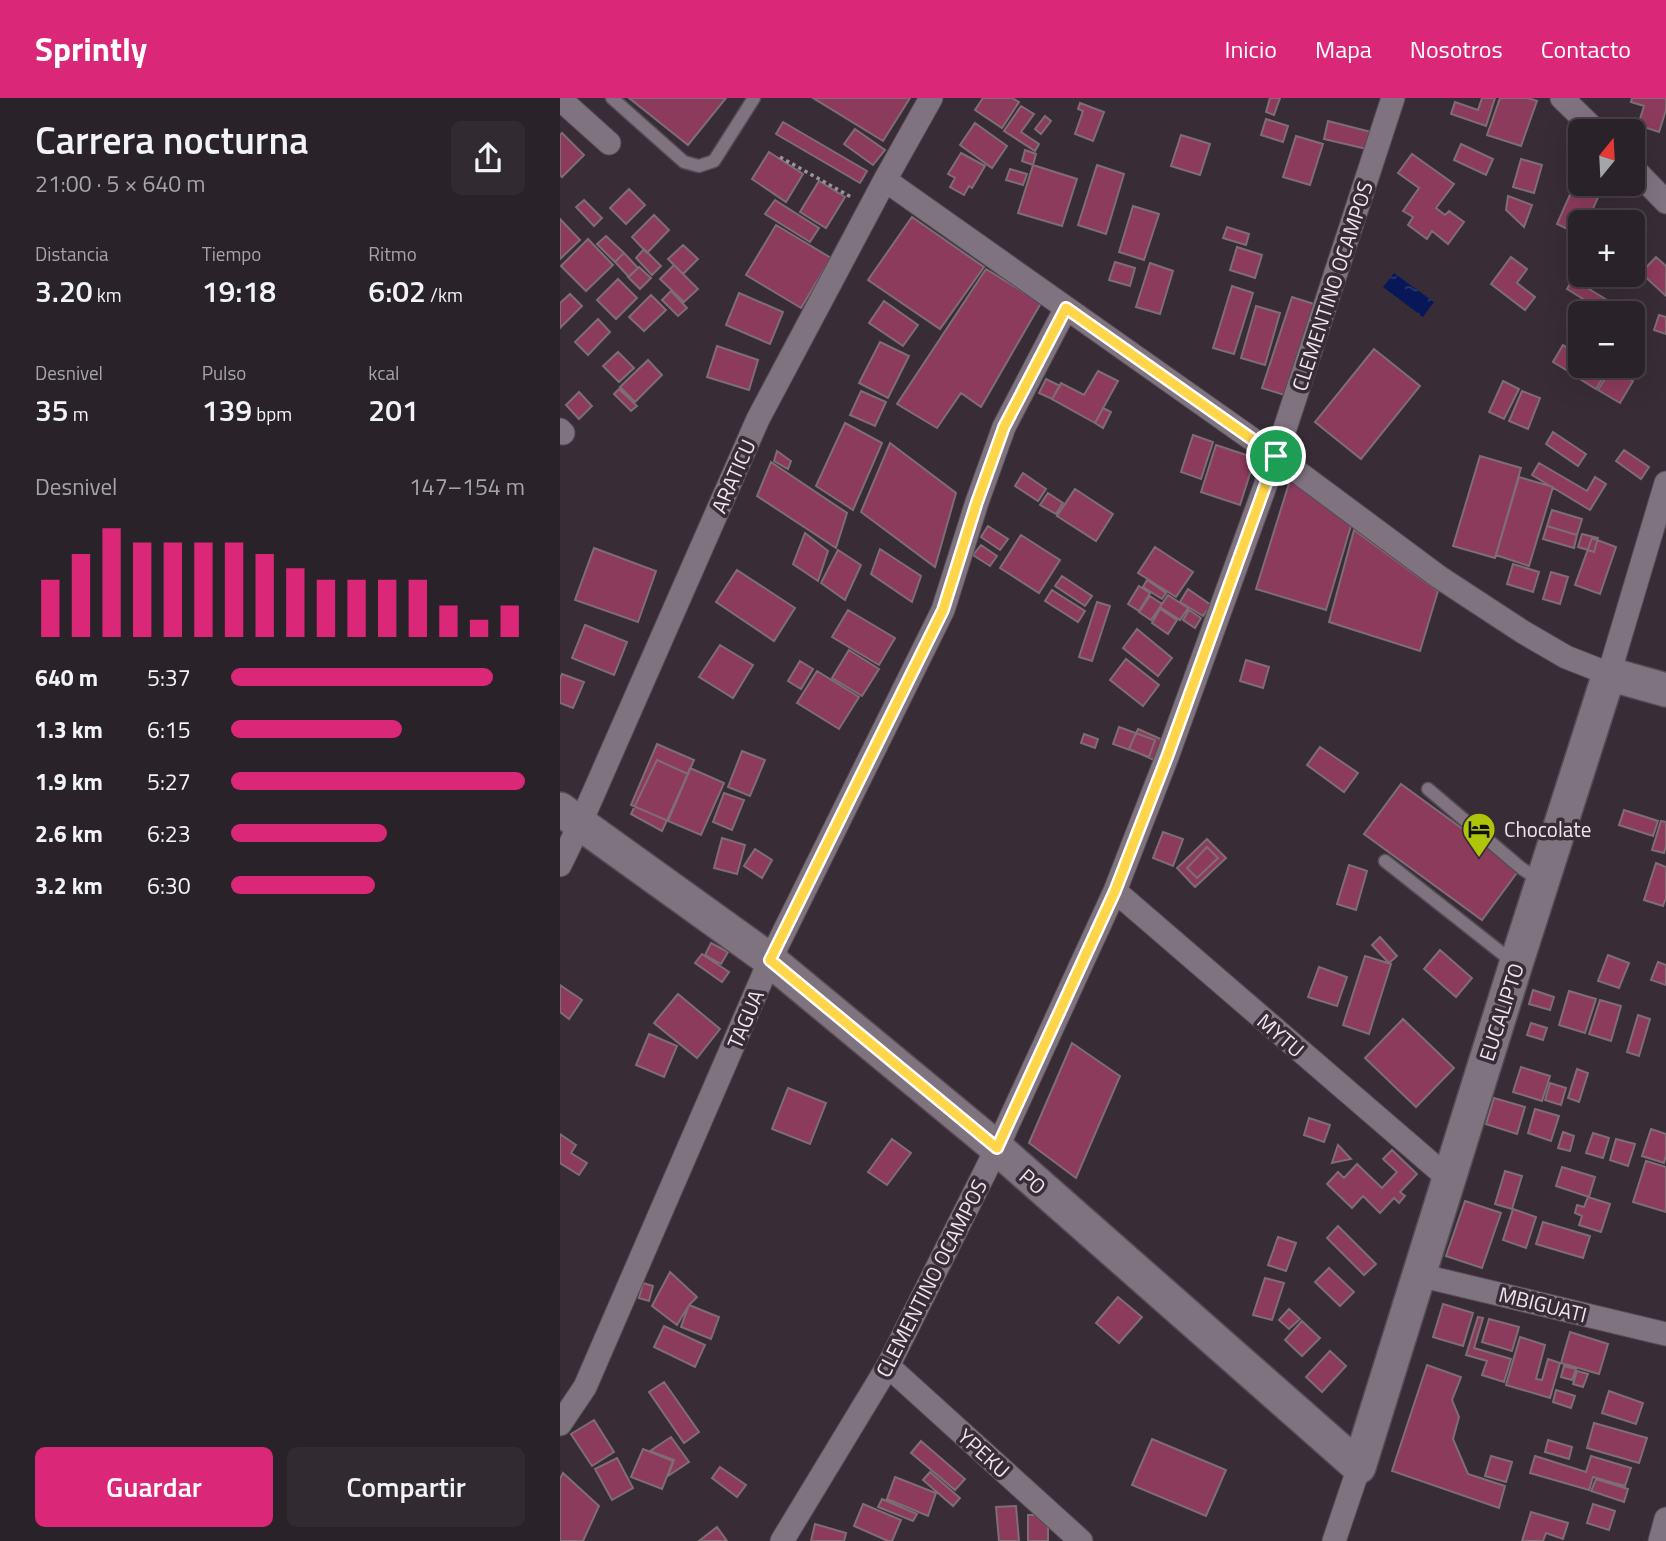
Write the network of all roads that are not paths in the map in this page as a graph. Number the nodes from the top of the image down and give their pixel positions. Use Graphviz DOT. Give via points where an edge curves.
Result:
graph roads {
  1 [pos="612,98"];
  2 [pos="754,98"];
  3 [pos="931,98"];
  4 [pos="1393,98"];
  5 [pos="1562,98"];
  6 [pos="560,99"];
  7 [pos="1584,119"];
  8 [pos="609,142"];
  9 [pos="885,180"];
  10 [pos="1645,180"];
  11 [pos="1666,202"];
  12 [pos="1066,308"];
  13 [pos="1276,456"];
  14 [pos="1666,483"];
  15 [pos="1609,674"];
  16 [pos="1666,690"];
  17 [pos="1428,789"];
  18 [pos="570,817"];
  19 [pos="1385,862"];
  20 [pos="560,865"];
  21 [pos="1542,882"];
  22 [pos="1115,891"];
  23 [pos="770,960"];
  24 [pos="1516,964"];
  25 [pos="997,1148"];
  26 [pos="1448,1178"];
  27 [pos="1419,1275"];
  28 [pos="1666,1334"];
  29 [pos="888,1366"];
  30 [pos="560,1424"];
  31 [pos="1359,1467"];
  32 [pos="1666,1519"];
  33 [pos="782,1541"];
  34 [pos="1081,1541"];
  35 [pos="1334,1541"];
  36 [pos="1660,1541"];
  1 -- 2 [label="lane" via="684,162 699,166 714,161"];
  3 -- 9 [label="street, ARATICU"];
  4 -- 13 [label="street, CLEMENTINO OCAMPOS"];
  5 -- 7 [label="street"];
  6 -- 8 [label="street"];
  9 -- 12 [label="street"];
  9 -- 18 [label="street, ARATICU" via="758,419"];
  10 -- 11 [label="street"];
  12 -- 13 [label="street"];
  12 -- 23 [label="street, TAGUA" via="1004,427 943,610"];
  13 -- 15 [label="street" via="1439,577 1523,632 1566,657"];
  13 -- 22 [label="street, CLEMENTINO OCAMPOS"];
  14 -- 15 [label="street, EUCALIPTO"];
  15 -- 16 [label="street"];
  15 -- 21 [label="street, EUCALIPTO"];
  17 -- 21 [label="lane"];
  18 -- 20 [label="street, ARATICU"];
  18 -- 23 [label="street, PO"];
  19 -- 24 [label="lane"];
  21 -- 24 [label="street, EUCALIPTO"];
  22 -- 25 [label="street, CLEMENTINO OCAMPOS"];
  22 -- 26 [label="street, MYTU"];
  23 -- 25 [label="street, PO"];
  23 -- 30 [label="street, TAGUA" via="585,1387"];
  24 -- 26 [label="street, EUCALIPTO"];
  25 -- 29 [label="street, CLEMENTINO OCAMPOS"];
  25 -- 31 [label="street, PO"];
  26 -- 27 [label="street, EUCALIPTO"];
  27 -- 28 [label="street, MBIGUATI"];
  27 -- 31 [label="street, EUCALIPTO"];
  29 -- 33 [label="street, CLEMENTINO OCAMPOS"];
  29 -- 34 [label="street, YPEKU"];
  31 -- 35 [label="street, EUCALIPTO"];
  32 -- 36 [label="street"];
}
